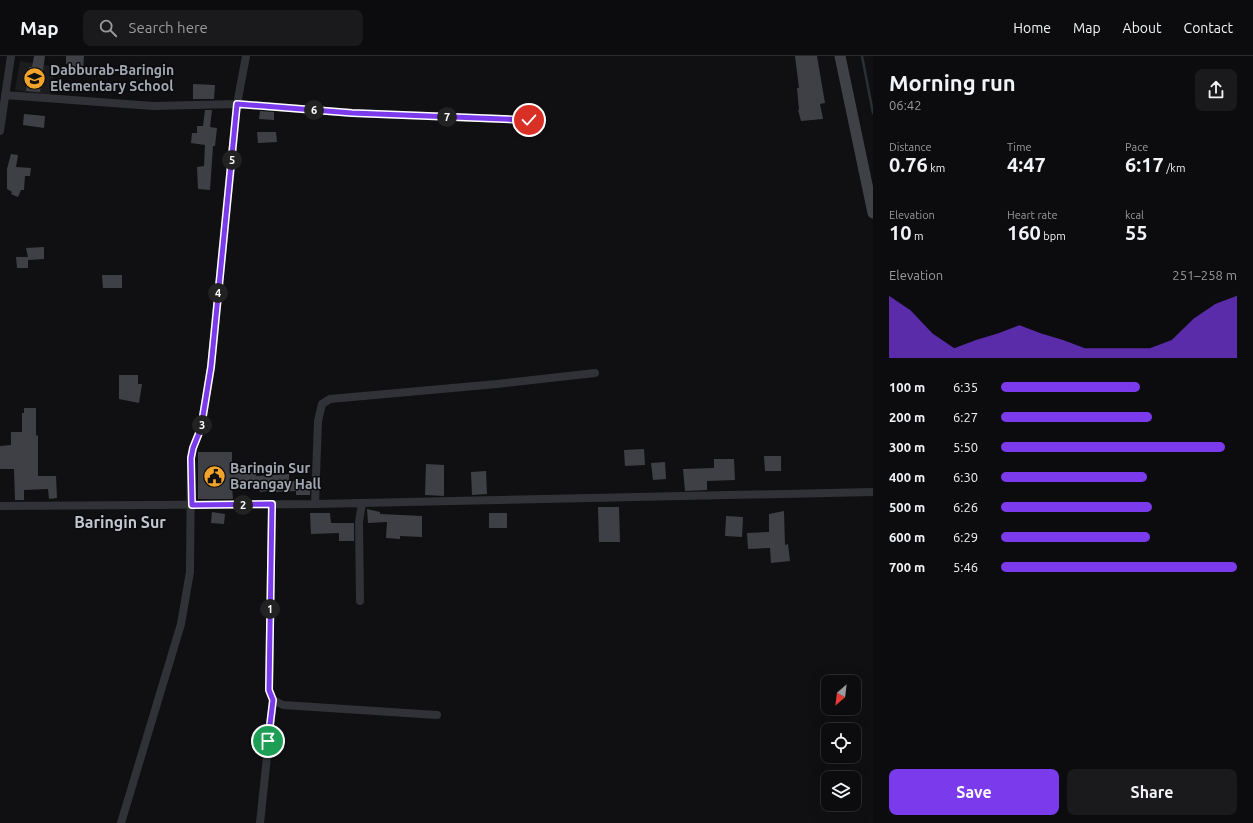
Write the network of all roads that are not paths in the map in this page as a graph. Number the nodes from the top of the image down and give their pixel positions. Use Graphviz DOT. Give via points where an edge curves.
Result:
graph roads {
  1 [pos="11,56"];
  2 [pos="246,56"];
  3 [pos="840,56"];
  4 [pos="5,95"];
  5 [pos="237,104"];
  6 [pos="529,120"];
  7 [pos="0,130"];
  8 [pos="873,213"];
  9 [pos="595,373"];
  10 [pos="873,492"];
  11 [pos="362,503"];
  12 [pos="272,504"];
  13 [pos="315,504"];
  14 [pos="192,505"];
  15 [pos="0,506"];
  16 [pos="360,601"];
  17 [pos="273,700"];
  18 [pos="437,715"];
  19 [pos="121,823"];
  20 [pos="260,823"];
  1 -- 4 [label="street"];
  2 -- 5 [label="street"];
  3 -- 8 [label="street"];
  4 -- 5 [label="street" via="154,106"];
  4 -- 7 [label="street"];
  5 -- 6 [label="street" via="352,113"];
  5 -- 14 [label="street" via="211,367 201,428 191,458"];
  9 -- 13 [label="street" via="330,399 322,404 318,421"];
  10 -- 11 [label="street"];
  11 -- 13 [label="street"];
  11 -- 16 [label="street" via="359,522"];
  12 -- 13 [label="street"];
  12 -- 14 [label="street"];
  12 -- 17 [label="street" via="269,690"];
  14 -- 15 [label="street"];
  14 -- 19 [label="street" via="190,572 181,624"];
  17 -- 18 [label="street" via="284,705"];
  17 -- 20 [label="street"];
}
